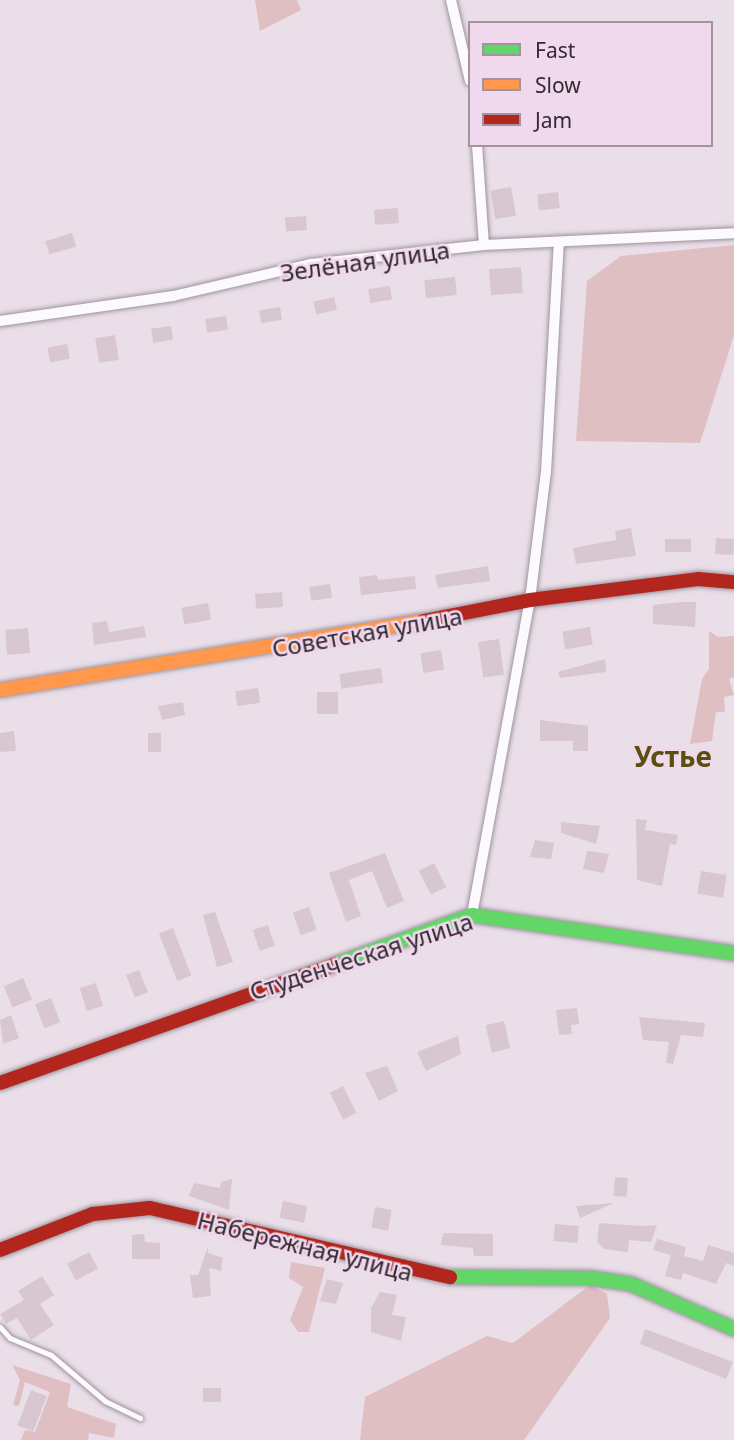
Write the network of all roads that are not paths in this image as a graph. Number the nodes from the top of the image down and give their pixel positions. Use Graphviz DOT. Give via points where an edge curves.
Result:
graph roads {
  1 [pos="451,0"];
  2 [pos="468,72"];
  3 [pos="477,147"];
  4 [pos="734,233"];
  5 [pos="559,243"];
  6 [pos="484,245"];
  7 [pos="0,321"];
  8 [pos="734,582"];
  9 [pos="530,600"];
  10 [pos="0,690"];
  11 [pos="472,915"];
  12 [pos="734,953"];
  13 [pos="0,1083"];
  14 [pos="0,1250"];
  15 [pos="0,1327"];
  16 [pos="734,1329"];
  17 [pos="139,1418"];
  1 -- 2 [label="street"];
  3 -- 6 [label="street"];
  4 -- 5 [label="street, Зелёная улица"];
  5 -- 6 [label="street, Зелёная улица"];
  5 -- 9 [label="street" via="546,472"];
  6 -- 7 [label="street, Зелёная улица" via="311,264 173,296"];
  8 -- 9 [label="street, Советская улица" via="698,579"];
  9 -- 10 [label="street, Советская улица" via="315,643"];
  9 -- 11 [label="street"];
  11 -- 12 [label="street, Студенческая улица"];
  11 -- 13 [label="street, Студенческая улица"];
  14 -- 16 [label="street, Набережная улица" via="93,1214 150,1208 431,1277 591,1278 631,1284"];
  15 -- 17 [label="lane" via="10,1338 51,1355 105,1401"];
}
